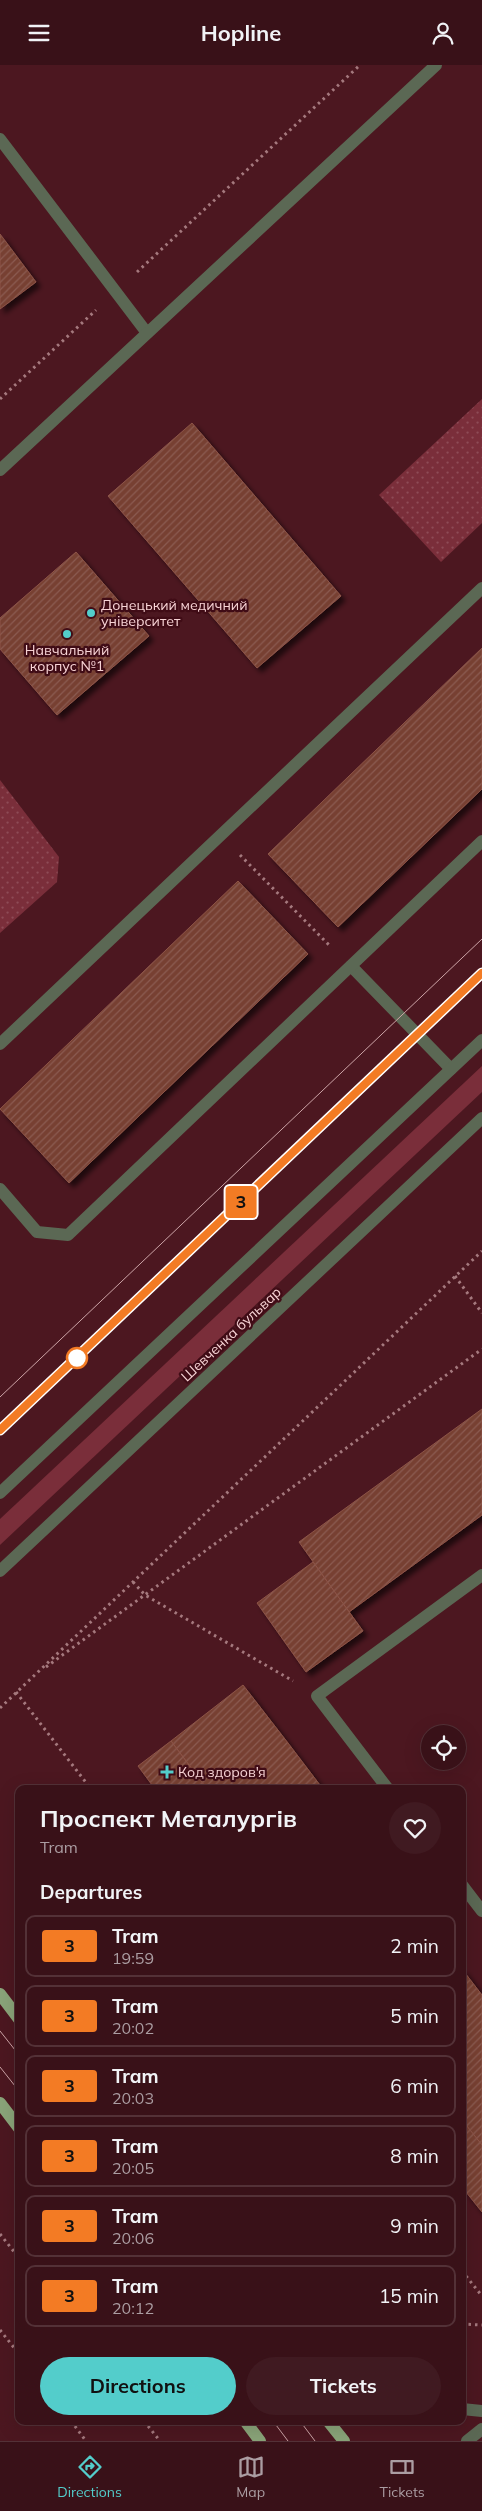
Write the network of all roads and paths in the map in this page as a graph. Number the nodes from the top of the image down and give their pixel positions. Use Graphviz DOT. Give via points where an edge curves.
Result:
graph roads {
  1 [pos="360,65"];
  2 [pos="436,65"];
  3 [pos="0,139"];
  4 [pos="116,292"];
  5 [pos="147,333"];
  6 [pos="0,399"];
  7 [pos="0,470"];
  8 [pos="482,588"];
  9 [pos="220,835"];
  10 [pos="482,841"];
  11 [pos="351,966"];
  12 [pos="482,1040"];
  13 [pos="0,1044"];
  14 [pos="451,1069"];
  15 [pos="482,1118"];
  16 [pos="0,1189"];
  17 [pos="482,1251"];
  18 [pos="455,1276"];
  19 [pos="482,1313"];
  20 [pos="482,1349"];
  21 [pos="0,1493"];
  22 [pos="0,1571"];
  23 [pos="482,1575"];
  24 [pos="133,1582"];
  25 [pos="145,1595"];
  26 [pos="34,1675"];
  27 [pos="16,1692"];
  28 [pos="317,1695"];
  29 [pos="0,1708"];
  30 [pos="88,1785"];
  31 [pos="385,1785"];
  32 [pos="466,1890"];
  33 [pos="482,1911"];
  34 [pos="0,1995"];
  35 [pos="15,2014"];
  36 [pos="0,2103"];
  37 [pos="15,2123"];
  38 [pos="0,2234"];
  39 [pos="15,2253"];
  40 [pos="466,2276"];
  41 [pos="482,2296"];
  42 [pos="466,2324"];
  43 [pos="482,2325"];
  44 [pos="0,2329"];
  45 [pos="15,2349"];
  46 [pos="466,2409"];
  47 [pos="482,2411"];
  48 [pos="73,2425"];
  49 [pos="147,2425"];
  50 [pos="248,2425"];
  51 [pos="331,2425"];
  52 [pos="482,2429"];
  53 [pos="86,2441"];
  54 [pos="160,2441"];
  55 [pos="260,2441"];
  56 [pos="344,2441"];
  57 [pos="467,2441"];
  1 -- 4 [label="path"];
  2 -- 5 [label="street"];
  3 -- 4 [label="street"];
  4 -- 5 [label="street"];
  4 -- 6 [label="path"];
  5 -- 7 [label="street"];
  8 -- 9 [label="street"];
  9 -- 11 [label="path"];
  9 -- 13 [label="street"];
  10 -- 11 [label="street"];
  11 -- 14 [label="street"];
  11 -- 16 [label="street" via="68,1235 37,1232"];
  12 -- 14 [label="street"];
  14 -- 21 [label="street"];
  15 -- 22 [label="street, Шевченка бульвар"];
  17 -- 18 [label="path"];
  18 -- 19 [label="path"];
  18 -- 24 [label="path"];
  20 -- 25 [label="path"];
  23 -- 28 [label="street"];
  24 -- 25 [label="path"];
  24 -- 26 [label="path"];
  25 -- 26 [label="path"];
  25 -- 28 [label="path"];
  26 -- 27 [label="path"];
  27 -- 29 [label="path"];
  27 -- 30 [label="path"];
  28 -- 31 [label="street"];
  32 -- 33 [label="street"];
  34 -- 35 [label="main road"];
  36 -- 37 [label="main road"];
  38 -- 39 [label="path"];
  40 -- 41 [label="path"];
  42 -- 43 [label="path"];
  44 -- 45 [label="path"];
  46 -- 47 [label="street"];
  48 -- 53 [label="path"];
  49 -- 54 [label="path"];
  50 -- 55 [label="main road"];
  51 -- 56 [label="main road"];
  52 -- 57 [label="street"];
}
